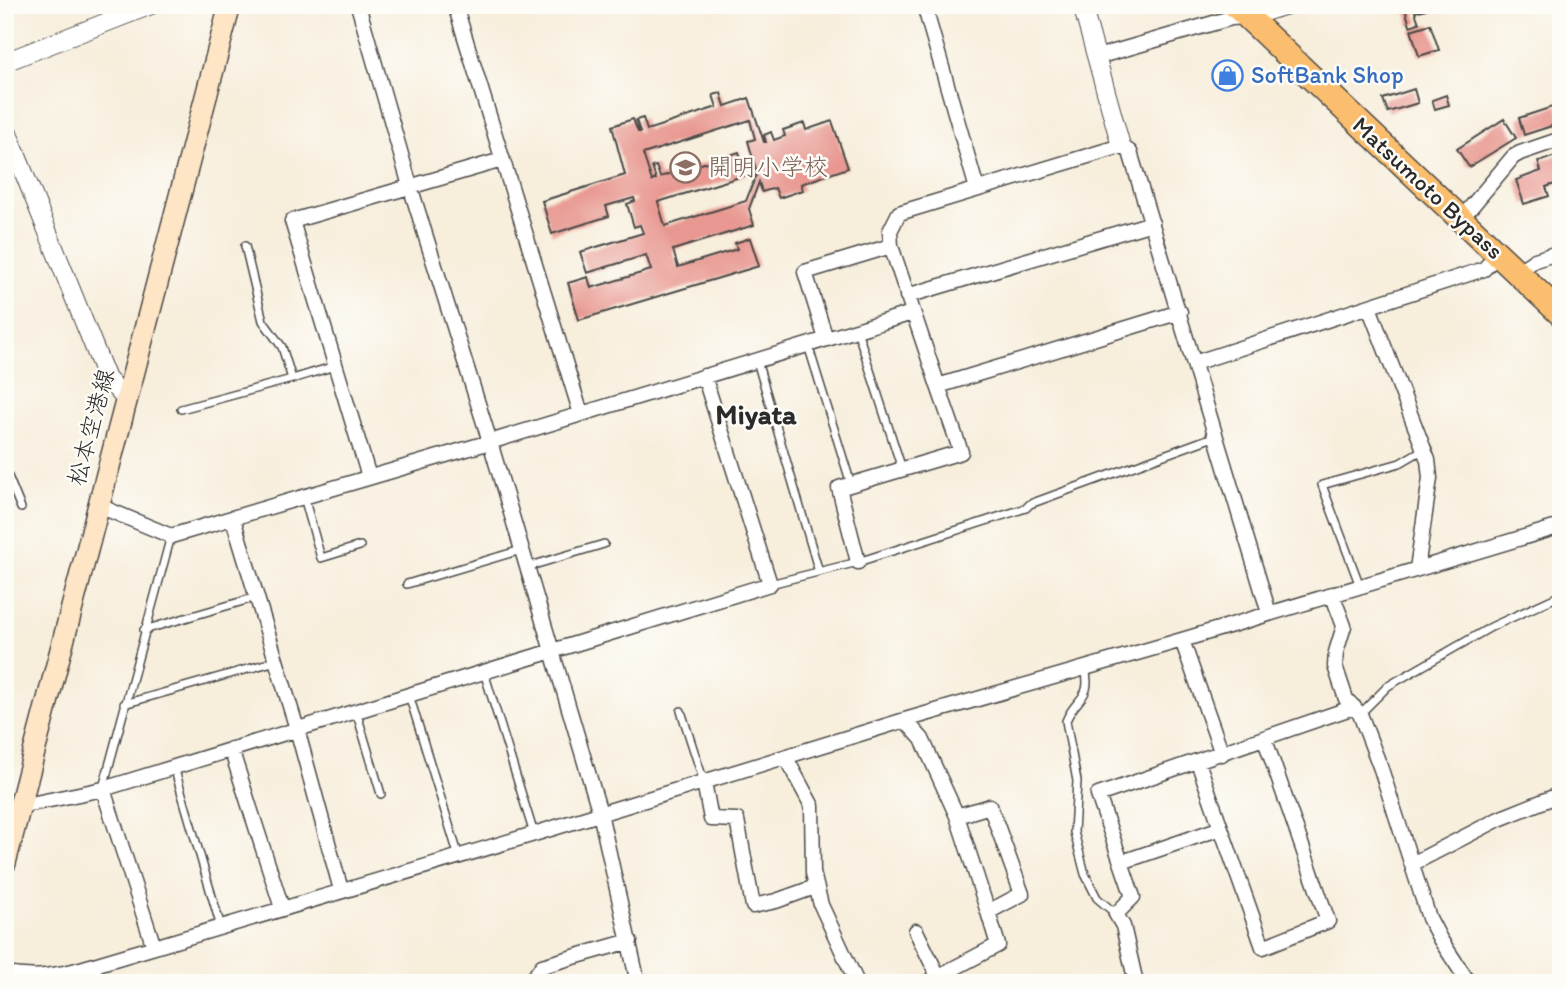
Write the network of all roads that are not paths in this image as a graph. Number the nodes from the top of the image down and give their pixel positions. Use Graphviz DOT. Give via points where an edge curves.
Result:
graph roads {
  1 [pos="151,5"];
  2 [pos="230,5"];
  3 [pos="358,5"];
  4 [pos="455,5"];
  5 [pos="924,5"];
  6 [pos="1082,5"];
  7 [pos="1287,5"];
  8 [pos="1241,11"];
  9 [pos="1097,57"];
  10 [pos="5,62"];
  11 [pos="5,126"];
  12 [pos="1561,139"];
  13 [pos="1121,146"];
  14 [pos="502,160"];
  15 [pos="410,186"];
  16 [pos="977,189"];
  17 [pos="1461,219"];
  18 [pos="1152,223"];
  19 [pos="245,246"];
  20 [pos="891,246"];
  21 [pos="1561,252"];
  22 [pos="1498,254"];
  23 [pos="1517,272"];
  24 [pos="907,296"];
  25 [pos="1369,307"];
  26 [pos="1180,312"];
  27 [pos="912,313"];
  28 [pos="1561,314"];
  29 [pos="857,329"];
  30 [pos="826,339"];
  31 [pos="808,344"];
  32 [pos="757,360"];
  33 [pos="1194,363"];
  34 [pos="335,366"];
  35 [pos="704,376"];
  36 [pos="292,379"];
  37 [pos="938,386"];
  38 [pos="126,399"];
  39 [pos="181,409"];
  40 [pos="581,414"];
  41 [pos="1216,436"];
  42 [pos="490,442"];
  43 [pos="1424,449"];
  44 [pos="5,468"];
  45 [pos="902,469"];
  46 [pos="369,477"];
  47 [pos="851,485"];
  48 [pos="304,497"];
  49 [pos="97,505"];
  50 [pos="21,508"];
  51 [pos="233,519"];
  52 [pos="1561,526"];
  53 [pos="171,536"];
  54 [pos="604,544"];
  55 [pos="360,547"];
  56 [pos="520,550"];
  57 [pos="858,562"];
  58 [pos="526,568"];
  59 [pos="1417,569"];
  60 [pos="819,572"];
  61 [pos="407,584"];
  62 [pos="770,584"];
  63 [pos="1360,586"];
  64 [pos="1332,594"];
  65 [pos="1561,595"];
  66 [pos="257,597"];
  67 [pos="1269,614"];
  68 [pos="144,630"];
  69 [pos="1182,640"];
  70 [pos="551,650"];
  71 [pos="276,661"];
  72 [pos="1085,668"];
  73 [pos="483,671"];
  74 [pos="408,694"];
  75 [pos="124,704"];
  76 [pos="356,711"];
  77 [pos="681,711"];
  78 [pos="1357,711"];
  79 [pos="905,720"];
  80 [pos="297,729"];
  81 [pos="1265,740"];
  82 [pos="232,749"];
  83 [pos="1222,754"];
  84 [pos="786,758"];
  85 [pos="1198,762"];
  86 [pos="174,767"];
  87 [pos="704,782"];
  88 [pos="103,789"];
  89 [pos="381,794"];
  90 [pos="1561,794"];
  91 [pos="14,807"];
  92 [pos="600,813"];
  93 [pos="957,816"];
  94 [pos="1221,828"];
  95 [pos="534,834"];
  96 [pos="459,857"];
  97 [pos="1122,862"];
  98 [pos="5,863"];
  99 [pos="1412,864"];
  100 [pos="815,887"];
  101 [pos="341,890"];
  102 [pos="282,908"];
  103 [pos="988,912"];
  104 [pos="1116,914"];
  105 [pos="221,927"];
  106 [pos="916,931"];
  107 [pos="630,941"];
  108 [pos="154,947"];
  109 [pos="92,966"];
  110 [pos="5,974"];
  111 [pos="932,979"];
  112 [pos="533,981"];
  113 [pos="98,983"];
  114 [pos="505,983"];
  115 [pos="638,983"];
  116 [pos="857,983"];
  117 [pos="1136,983"];
  118 [pos="1469,983"];
  1 -- 10 [label="street"];
  2 -- 38 [label="main road, 松本空港線"];
  3 -- 15 [label="street"];
  4 -- 14 [label="street"];
  5 -- 16 [label="street"];
  6 -- 9 [label="street"];
  7 -- 8 [label="street"];
  8 -- 9 [label="street" via="1231,18"];
  8 -- 17 [label="highway, Matsumoto Bypass"];
  9 -- 13 [label="street"];
  11 -- 38 [label="street" via="107,379"];
  12 -- 17 [label="street" via="1513,158"];
  13 -- 16 [label="street"];
  13 -- 18 [label="street" via="1130,152"];
  14 -- 15 [label="street"];
  14 -- 40 [label="street"];
  15 -- 34 [label="street" via="292,221"];
  15 -- 42 [label="street"];
  16 -- 20 [label="street" via="899,213 890,230"];
  17 -- 22 [label="highway, Matsumoto Bypass"];
  18 -- 24 [label="street"];
  18 -- 26 [label="street"];
  19 -- 36 [label="lane" via="263,321 282,347"];
  20 -- 24 [label="street"];
  20 -- 30 [label="street" via="805,272"];
  21 -- 23 [label="street"];
  22 -- 23 [label="highway, Matsumoto Bypass"];
  22 -- 25 [label="street" via="1484,269"];
  23 -- 28 [label="highway, Matsumoto Bypass"];
  24 -- 27 [label="street"];
  25 -- 33 [label="street"];
  25 -- 43 [label="street"];
  26 -- 33 [label="street"];
  26 -- 37 [label="street"];
  27 -- 29 [label="street"];
  27 -- 37 [label="street"];
  29 -- 30 [label="street"];
  29 -- 45 [label="lane"];
  30 -- 31 [label="street"];
  31 -- 32 [label="street"];
  31 -- 47 [label="lane"];
  32 -- 35 [label="street"];
  32 -- 60 [label="lane"];
  33 -- 41 [label="street"];
  34 -- 36 [label="lane"];
  34 -- 46 [label="street"];
  35 -- 40 [label="street"];
  35 -- 62 [label="street"];
  36 -- 39 [label="lane"];
  37 -- 45 [label="street" via="961,452"];
  38 -- 49 [label="main road, 松本空港線"];
  40 -- 42 [label="street"];
  41 -- 57 [label="lane" via="1026,508"];
  41 -- 67 [label="street"];
  42 -- 46 [label="street"];
  42 -- 56 [label="street"];
  43 -- 59 [label="street" via="1430,478"];
  43 -- 63 [label="lane" via="1400,463 1322,485"];
  44 -- 50 [label="lane"];
  45 -- 47 [label="street"];
  46 -- 48 [label="street"];
  47 -- 57 [label="street" via="839,488"];
  48 -- 51 [label="street"];
  48 -- 55 [label="lane" via="321,558"];
  49 -- 53 [label="street"];
  49 -- 91 [label="main road, 松本空港線" via="71,615"];
  51 -- 53 [label="street"];
  51 -- 66 [label="street"];
  52 -- 59 [label="street"];
  53 -- 68 [label="lane"];
  54 -- 58 [label="lane"];
  56 -- 58 [label="street"];
  56 -- 61 [label="lane"];
  57 -- 60 [label="lane"];
  58 -- 70 [label="street"];
  59 -- 63 [label="street"];
  60 -- 62 [label="lane"];
  62 -- 70 [label="street"];
  63 -- 64 [label="street"];
  64 -- 67 [label="street"];
  64 -- 78 [label="street" via="1344,626 1335,666 1346,699"];
  65 -- 78 [label="lane" via="1388,686"];
  66 -- 68 [label="lane"];
  66 -- 71 [label="street"];
  67 -- 69 [label="street"];
  68 -- 75 [label="lane"];
  69 -- 72 [label="street"];
  69 -- 83 [label="street"];
  70 -- 73 [label="street"];
  70 -- 92 [label="street"];
  71 -- 75 [label="lane"];
  71 -- 80 [label="street"];
  72 -- 79 [label="street"];
  72 -- 104 [label="lane" via="1088,688 1066,721 1077,781 1074,832 1088,884"];
  73 -- 74 [label="street"];
  73 -- 95 [label="lane"];
  74 -- 76 [label="street"];
  74 -- 96 [label="lane"];
  75 -- 88 [label="lane"];
  76 -- 80 [label="street"];
  76 -- 89 [label="lane"];
  77 -- 87 [label="lane"];
  78 -- 81 [label="street"];
  78 -- 99 [label="street"];
  79 -- 84 [label="street"];
  79 -- 93 [label="street" via="922,739"];
  80 -- 82 [label="street"];
  80 -- 101 [label="street"];
  81 -- 83 [label="street"];
  81 -- 94 [label="street" via="1328,921 1262,947"];
  82 -- 86 [label="street"];
  82 -- 102 [label="street"];
  83 -- 85 [label="street"];
  84 -- 87 [label="street"];
  84 -- 100 [label="street" via="812,806"];
  85 -- 94 [label="street"];
  85 -- 97 [label="street" via="1098,796"];
  86 -- 88 [label="street"];
  86 -- 105 [label="lane"];
  87 -- 92 [label="street"];
  87 -- 100 [label="street" via="711,819 737,820 753,906"];
  88 -- 91 [label="street"];
  88 -- 108 [label="street"];
  90 -- 99 [label="street" via="1499,818"];
  91 -- 98 [label="main road, 松本空港線"];
  92 -- 95 [label="street"];
  92 -- 107 [label="street"];
  93 -- 103 [label="street"];
  93 -- 103 [label="street" via="990,806 1022,894"];
  94 -- 97 [label="street"];
  95 -- 96 [label="street"];
  96 -- 101 [label="street"];
  97 -- 104 [label="street" via="1133,897"];
  99 -- 118 [label="street" via="1429,918"];
  100 -- 116 [label="street"];
  101 -- 102 [label="street"];
  102 -- 105 [label="street"];
  103 -- 111 [label="street" via="998,945"];
  104 -- 117 [label="street"];
  105 -- 108 [label="street"];
  106 -- 111 [label="street"];
  107 -- 112 [label="street" via="542,966"];
  107 -- 115 [label="street"];
  108 -- 109 [label="street"];
  109 -- 110 [label="street" via="55,976"];
  109 -- 113 [label="street"];
  112 -- 114 [label="street"];
}
